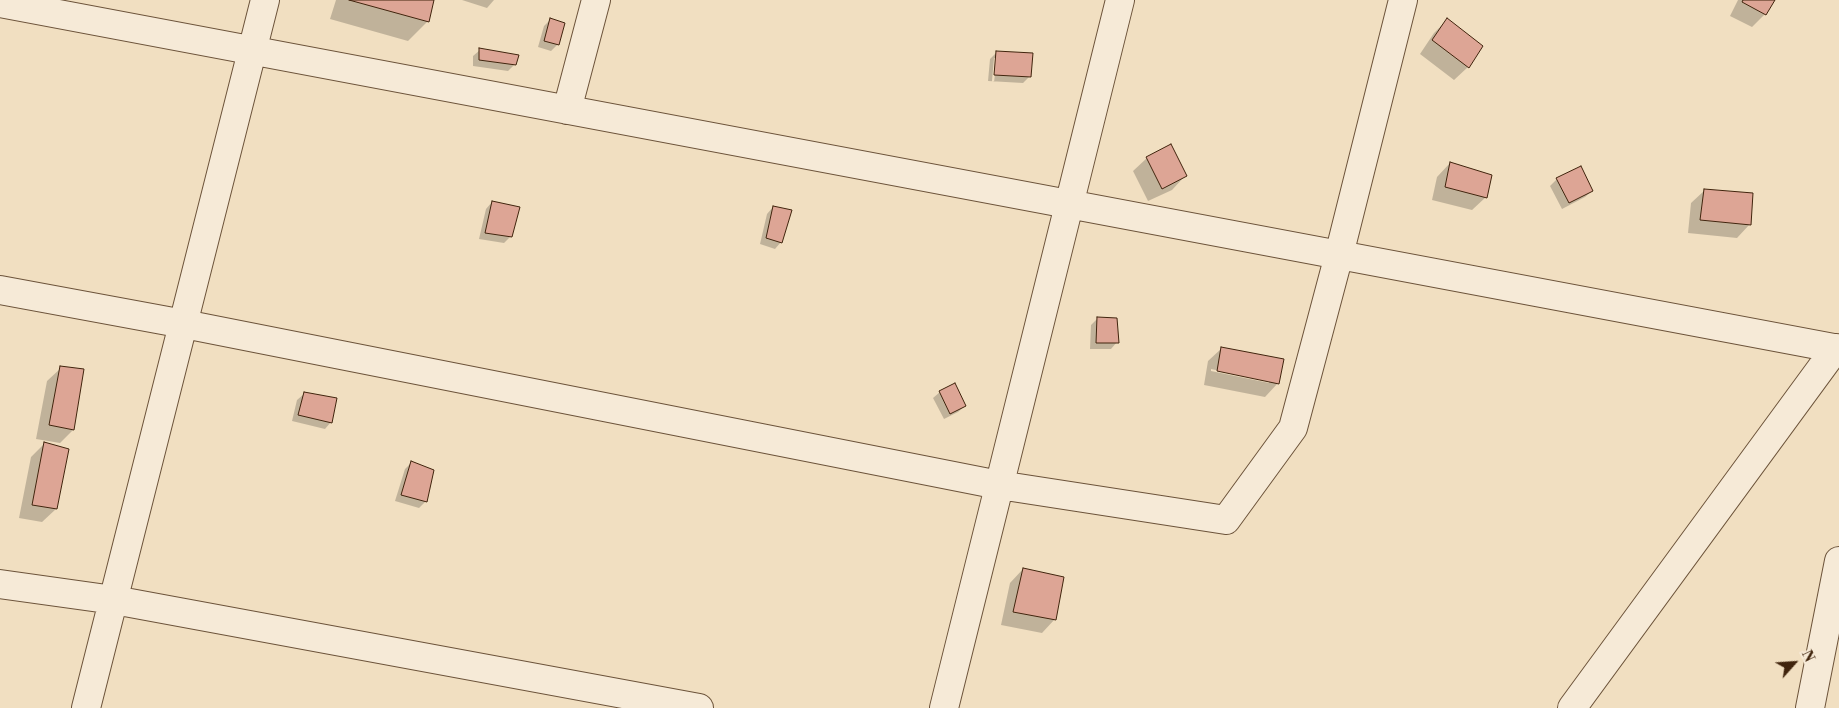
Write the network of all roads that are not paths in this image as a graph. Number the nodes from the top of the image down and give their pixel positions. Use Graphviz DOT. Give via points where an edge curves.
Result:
graph roads {
  1 [pos="265,0"];
  2 [pos="596,0"];
  3 [pos="1120,0"];
  4 [pos="1403,0"];
  5 [pos="0,3"];
  6 [pos="254,51"];
  7 [pos="567,110"];
  8 [pos="1069,205"];
  9 [pos="1339,255"];
  10 [pos="0,290"];
  11 [pos="184,324"];
  12 [pos="1838,348"];
  13 [pos="999,486"];
  14 [pos="1839,561"];
  15 [pos="0,584"];
  16 [pos="114,600"];
  17 [pos="644,703"];
  18 [pos="86,708"];
  19 [pos="699,708"];
  20 [pos="944,708"];
  21 [pos="1572,708"];
  22 [pos="1810,708"];
  1 -- 6 [label="street"];
  2 -- 7 [label="street"];
  3 -- 8 [label="street"];
  4 -- 9 [label="street"];
  5 -- 6 [label="street"];
  6 -- 7 [label="street"];
  6 -- 11 [label="street"];
  7 -- 8 [label="street"];
  8 -- 9 [label="street"];
  8 -- 13 [label="street"];
  9 -- 12 [label="street"];
  9 -- 13 [label="street" via="1293,428 1226,520"];
  10 -- 11 [label="street"];
  11 -- 13 [label="street"];
  11 -- 16 [label="street"];
  12 -- 21 [label="street"];
  13 -- 20 [label="street"];
  14 -- 22 [label="street"];
  15 -- 16 [label="street"];
  16 -- 17 [label="street"];
  16 -- 18 [label="street"];
  17 -- 19 [label="street"];
}
